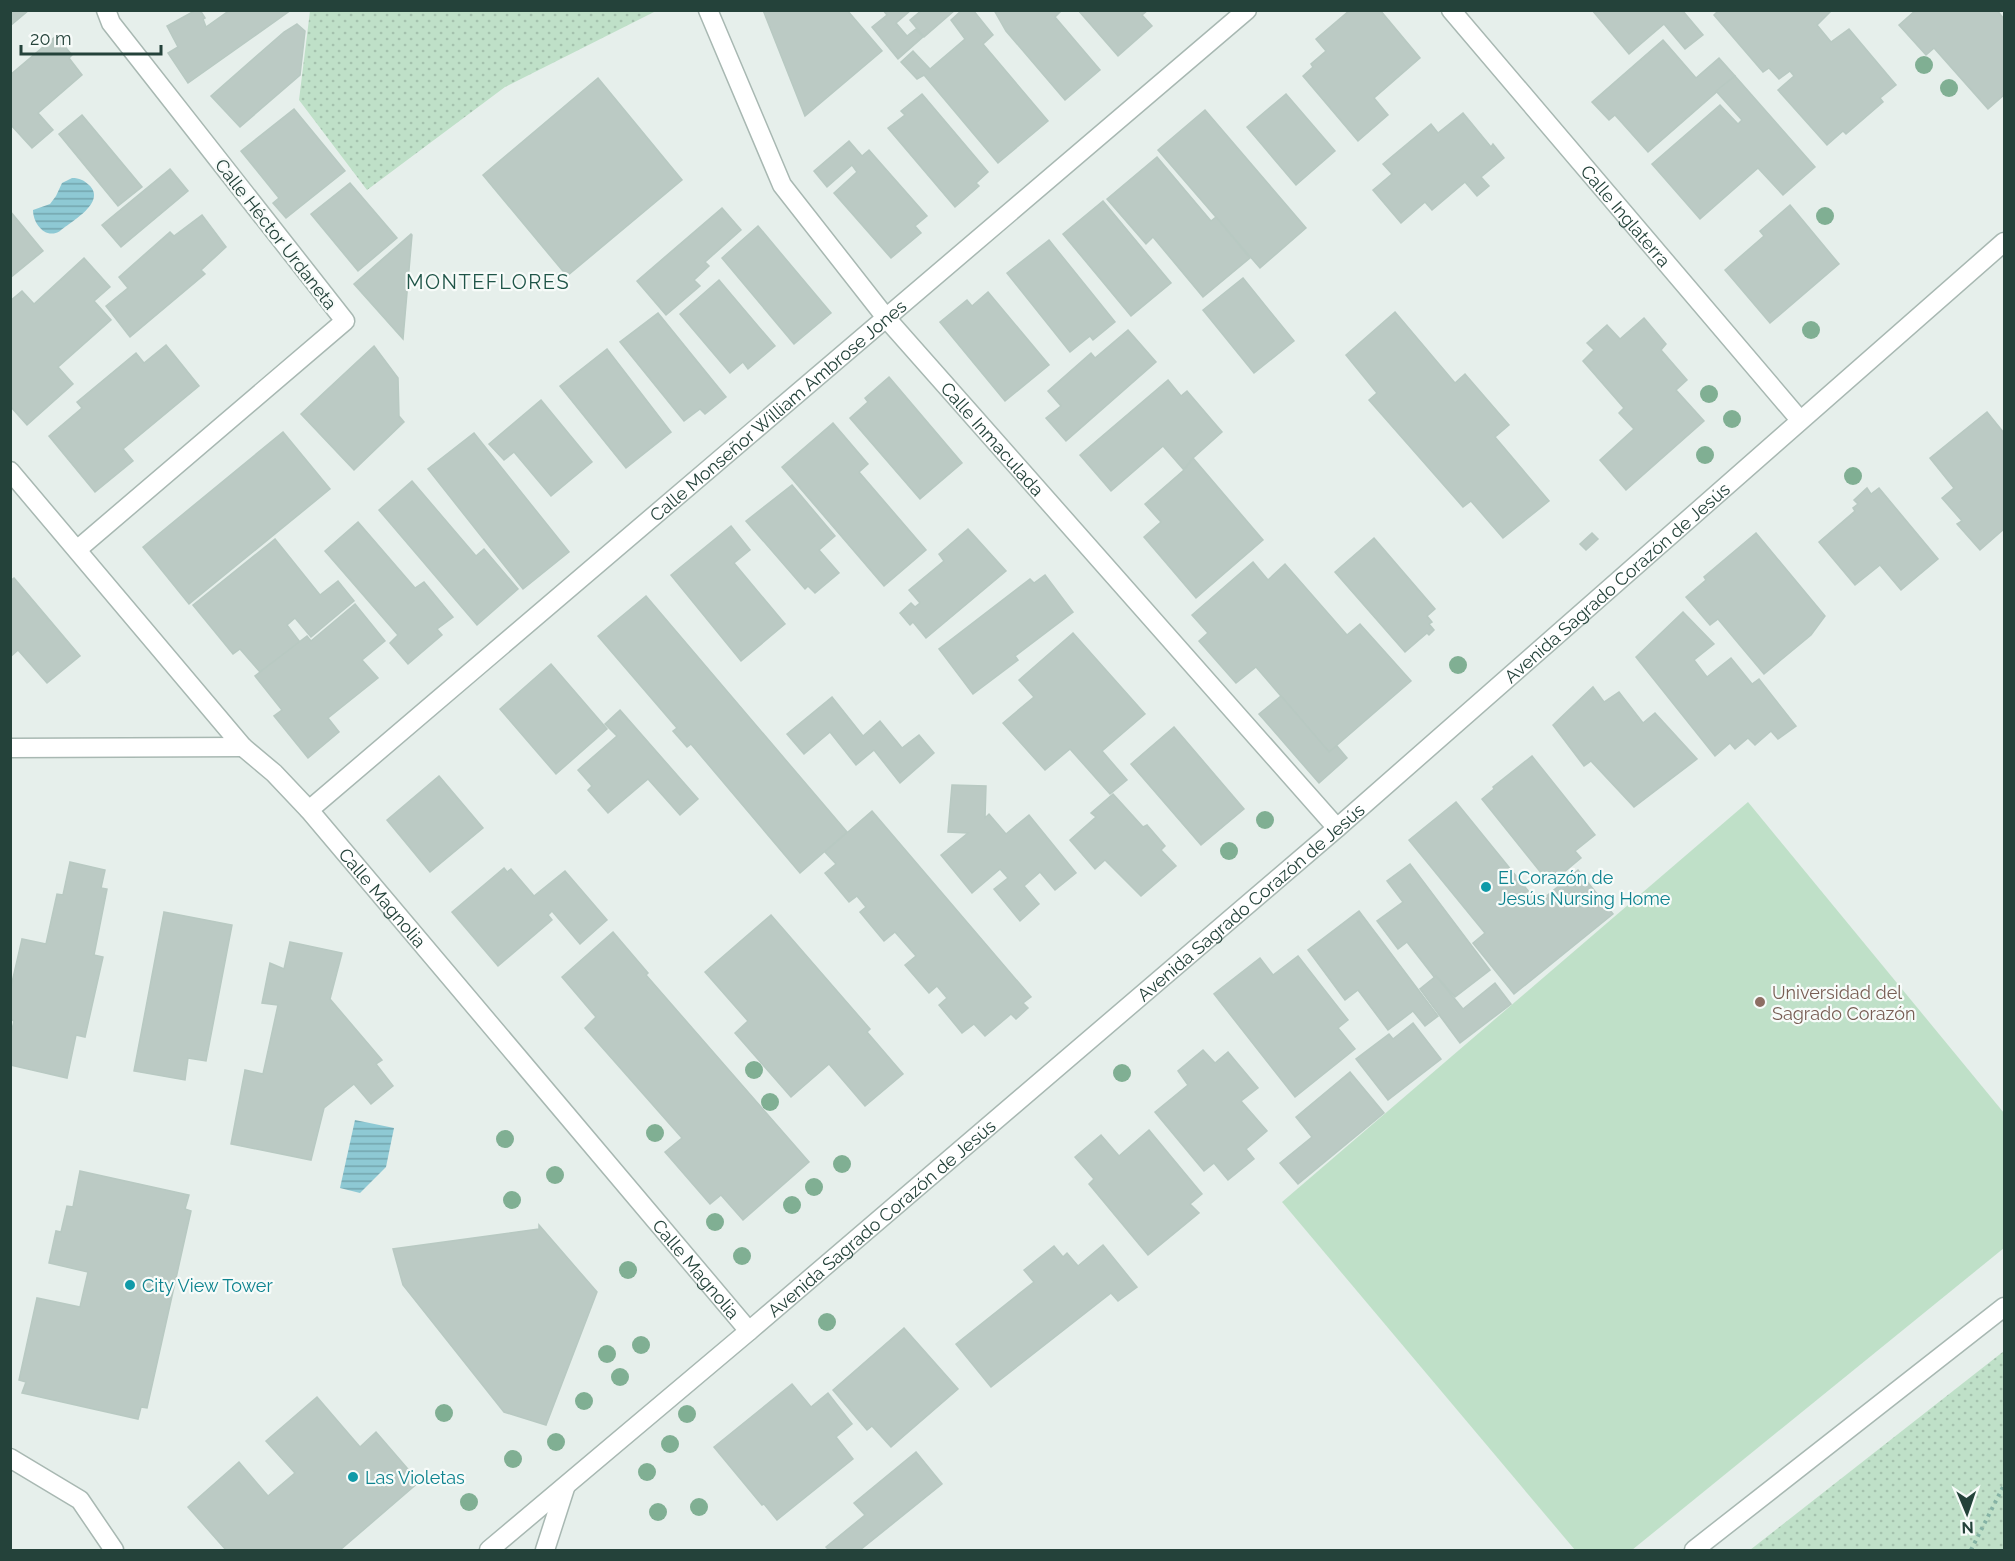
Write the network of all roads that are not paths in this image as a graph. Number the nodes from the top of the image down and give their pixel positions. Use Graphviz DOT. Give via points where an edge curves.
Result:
graph roads {
  1 [pos="106,10"];
  2 [pos="708,10"];
  3 [pos="1247,10"];
  4 [pos="1451,10"];
  5 [pos="2004,242"];
  6 [pos="887,319"];
  7 [pos="1800,420"];
  8 [pos="10,471"];
  9 [pos="78,549"];
  10 [pos="243,747"];
  11 [pos="10,748"];
  12 [pos="309,810"];
  13 [pos="1337,828"];
  14 [pos="2004,1307"];
  15 [pos="749,1331"];
  16 [pos="10,1458"];
  17 [pos="565,1488"];
  18 [pos="114,1551"];
  19 [pos="489,1551"];
  20 [pos="545,1551"];
  21 [pos="1694,1551"];
  1 -- 9 [label="street, Calle Héctor Urdaneta" via="111,23 345,321"];
  2 -- 6 [label="street, Calle Inmaculada" via="782,185"];
  3 -- 6 [label="street, Calle Monseñor William Ambrose Jones"];
  4 -- 7 [label="street, Calle Inglaterra"];
  5 -- 7 [label="street, Avenida Sagrado Corazón de Jesús"];
  6 -- 12 [label="street, Calle Monseñor William Ambrose Jones"];
  6 -- 13 [label="street, Calle Inmaculada"];
  7 -- 13 [label="street, Avenida Sagrado Corazón de Jesús"];
  8 -- 9 [label="street, Calle Magnolia"];
  9 -- 10 [label="street, Calle Magnolia"];
  10 -- 11 [label="street"];
  10 -- 12 [label="street, Calle Magnolia"];
  12 -- 15 [label="street, Calle Magnolia"];
  13 -- 15 [label="street, Avenida Sagrado Corazón de Jesús"];
  14 -- 21 [label="street"];
  15 -- 17 [label="street, Avenida Sagrado Corazón de Jesús"];
  16 -- 18 [label="street" via="80,1500"];
  17 -- 19 [label="street, Avenida Sagrado Corazón de Jesús"];
  17 -- 20 [label="street"];
}
